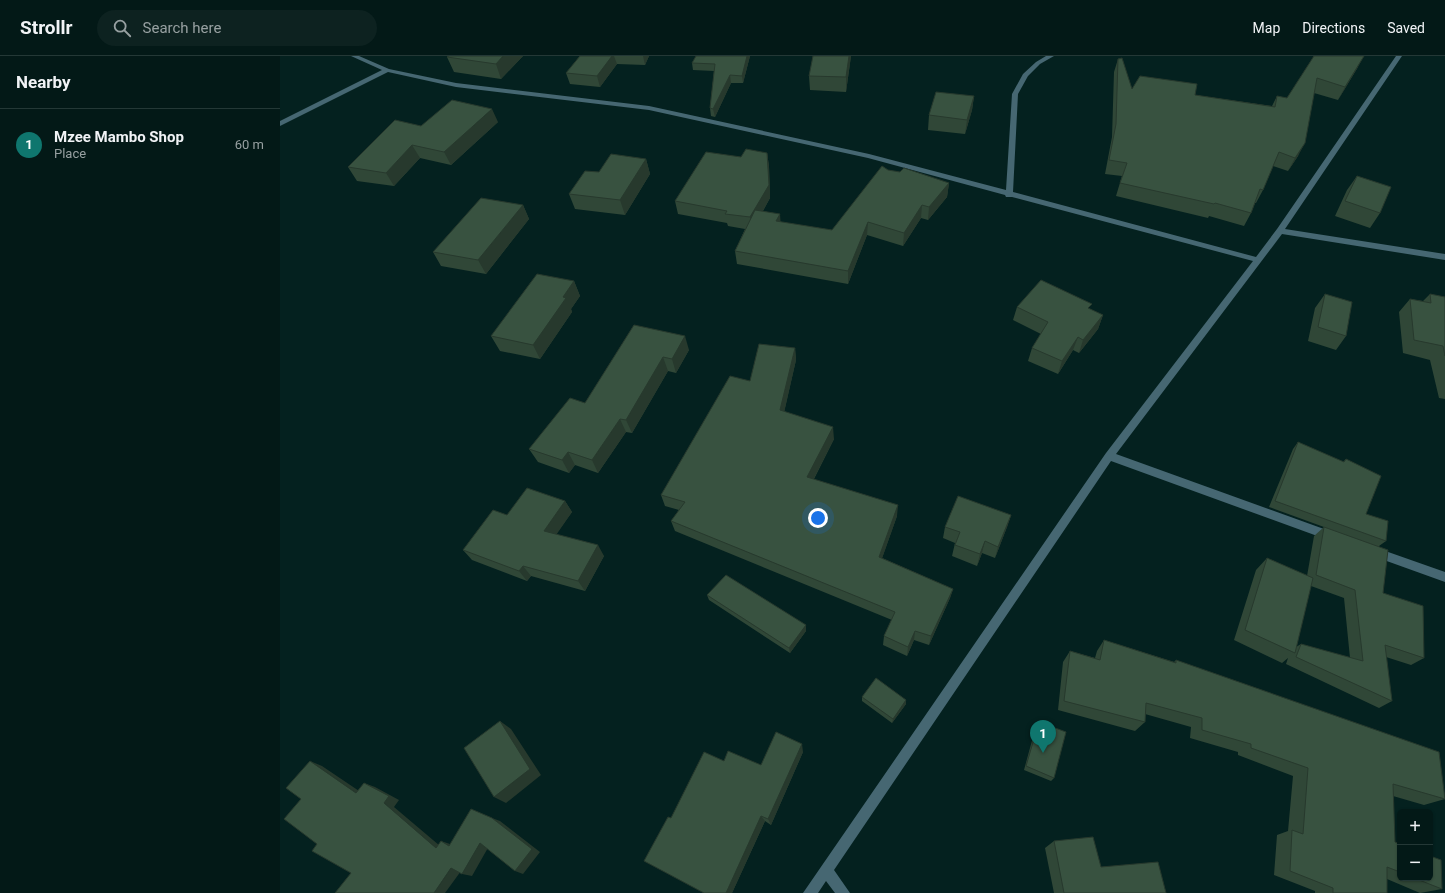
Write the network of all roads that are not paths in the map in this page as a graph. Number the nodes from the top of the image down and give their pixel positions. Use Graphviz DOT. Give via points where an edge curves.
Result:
graph roads {
  1 [pos="354,56"];
  2 [pos="1051,56"];
  3 [pos="1399,56"];
  4 [pos="387,70"];
  5 [pos="280,124"];
  6 [pos="1009,194"];
  7 [pos="1280,231"];
  8 [pos="1445,257"];
  9 [pos="1258,260"];
  10 [pos="1109,456"];
  11 [pos="1340,540"];
  12 [pos="1363,548"];
  13 [pos="1445,577"];
  14 [pos="826,870"];
  15 [pos="810,893"];
  16 [pos="842,893"];
  1 -- 4 [label="street"];
  2 -- 6 [label="street" via="1038,63 1025,75 1015,94"];
  3 -- 7 [label="street"];
  4 -- 5 [label="street"];
  4 -- 6 [label="street" via="456,85 649,108 869,156"];
  6 -- 9 [label="street"];
  7 -- 8 [label="street"];
  7 -- 9 [label="street"];
  9 -- 10 [label="street"];
  10 -- 11 [label="street"];
  10 -- 14 [label="street"];
  12 -- 13 [label="street"];
  14 -- 15 [label="street"];
  14 -- 16 [label="street"];
}
